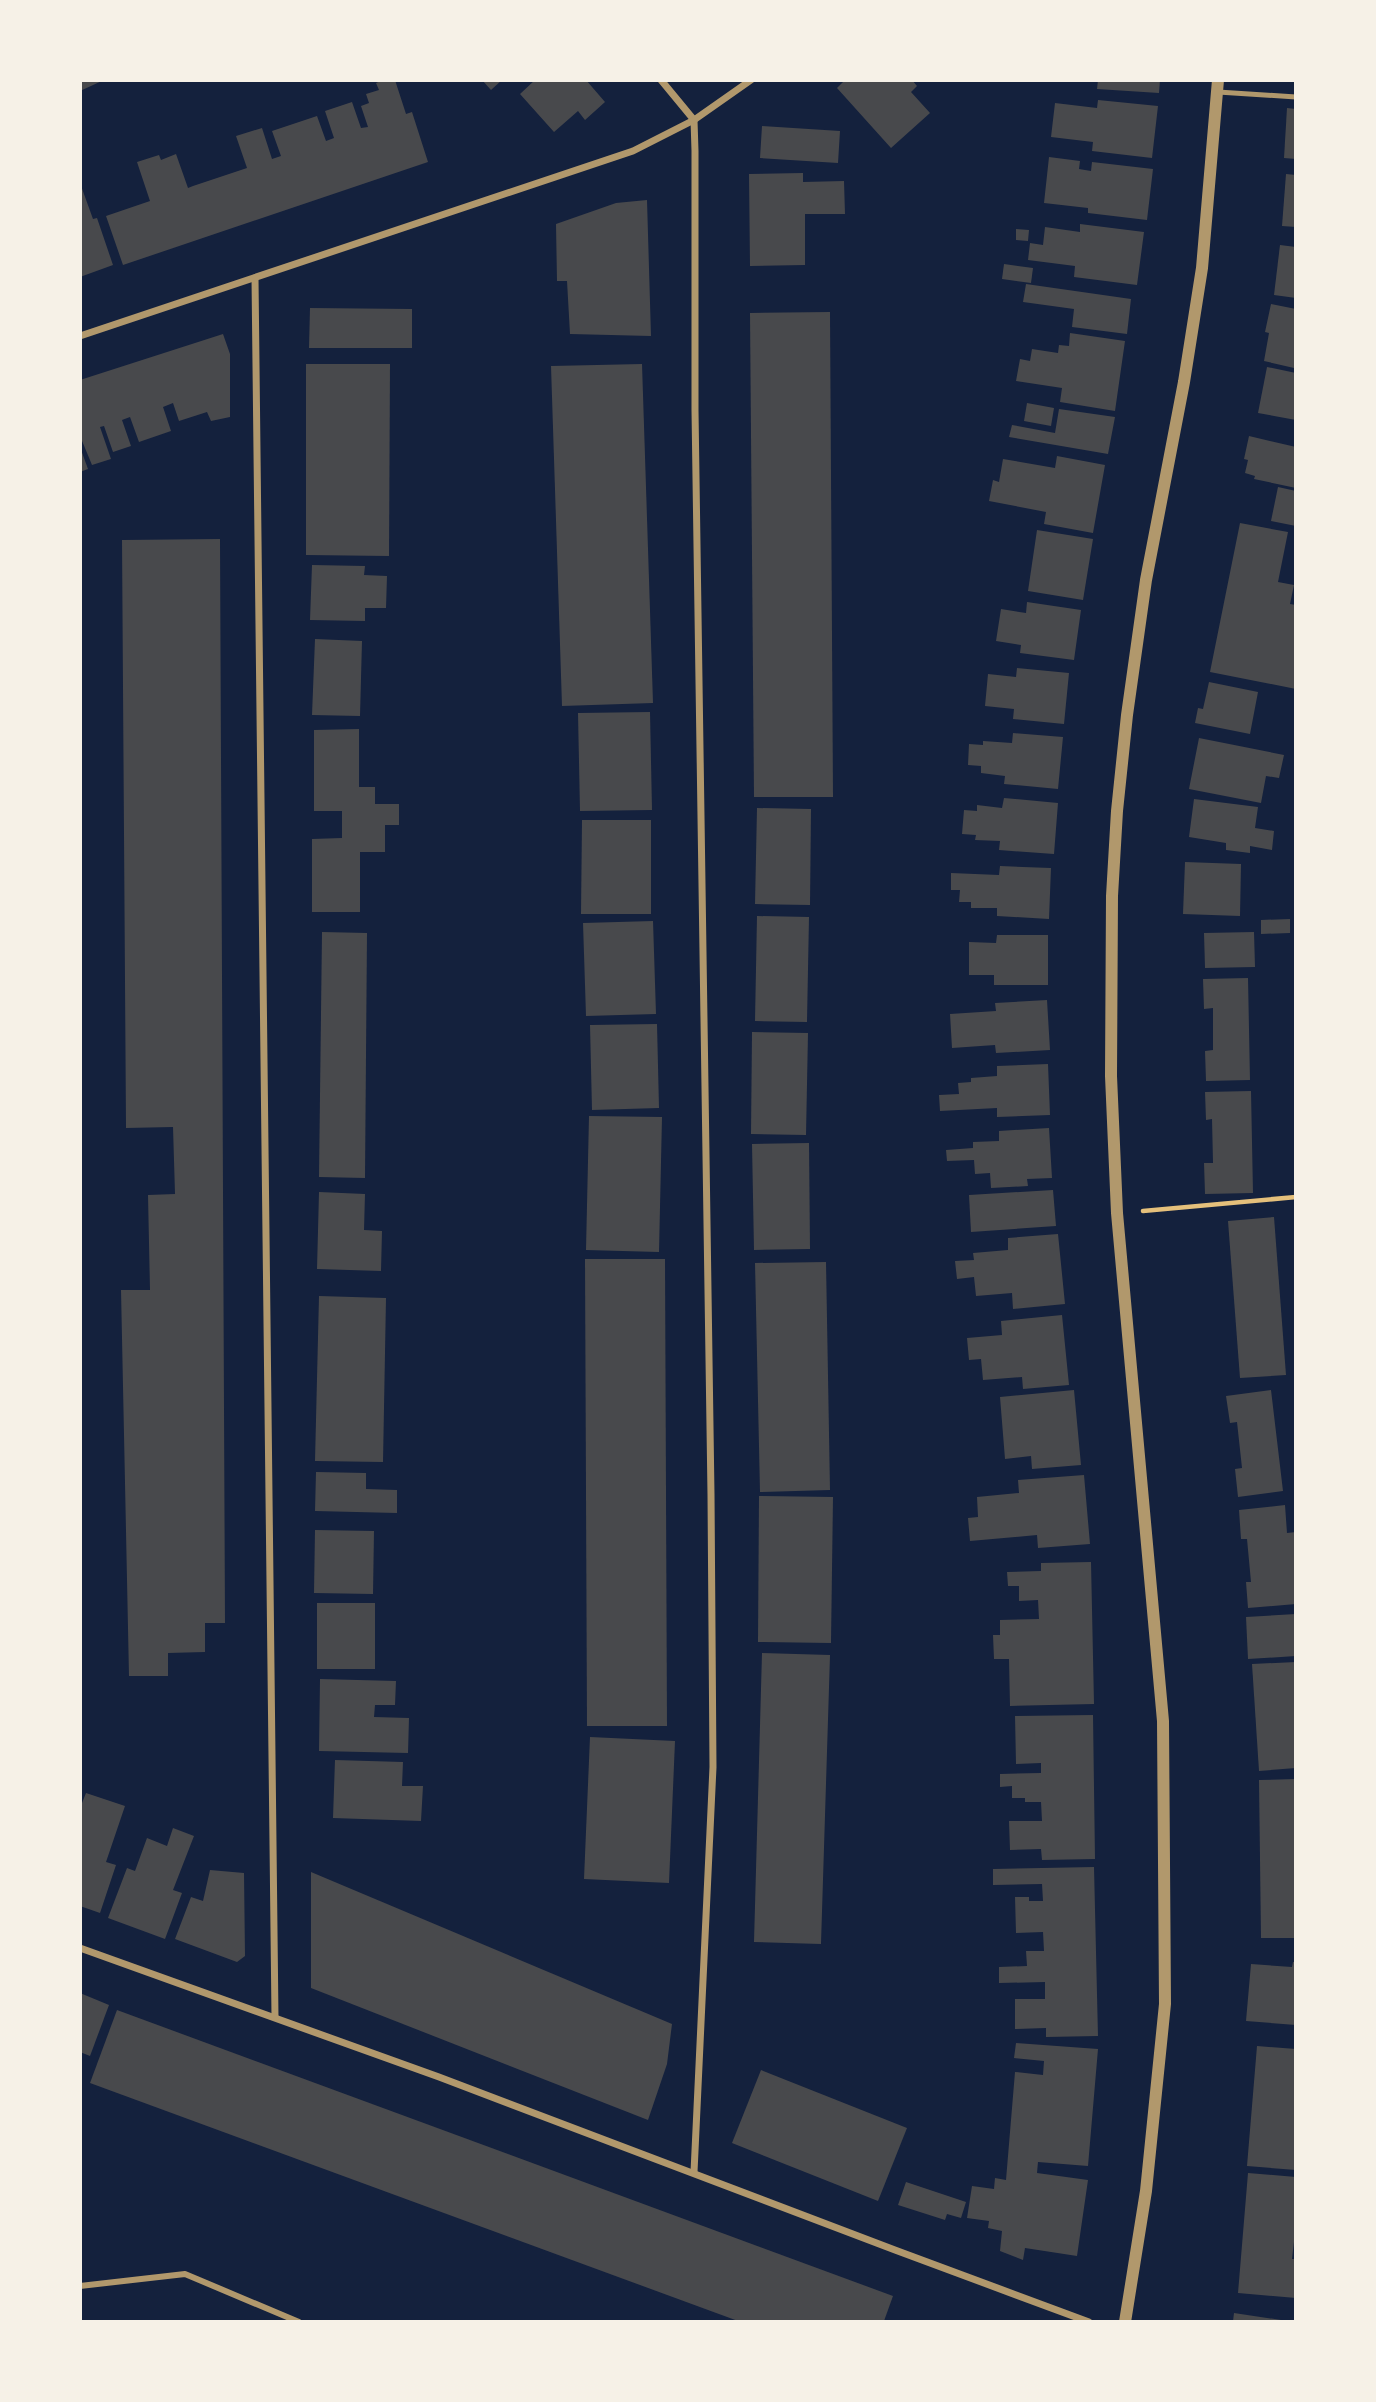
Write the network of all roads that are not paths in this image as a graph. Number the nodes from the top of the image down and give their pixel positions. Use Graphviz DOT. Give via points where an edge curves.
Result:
graph roads {
  1 [pos="661,80"];
  2 [pos="751,80"];
  3 [pos="1218,86"];
  4 [pos="1296,97"];
  5 [pos="694,120"];
  6 [pos="255,278"];
  7 [pos="80,336"];
  8 [pos="80,1948"];
  9 [pos="275,2017"];
  10 [pos="694,2172"];
  11 [pos="80,2286"];
  12 [pos="299,2322"];
  13 [pos="1089,2322"];
  14 [pos="1125,2322"];
  1 -- 5 [label="street"];
  2 -- 5 [label="street"];
  3 -- 4 [label="lane"];
  3 -- 14 [label="street" via="1202,268 1146,580 1117,811 1112,896 1111,1076 1117,1213 1163,1721 1165,2004 1146,2191"];
  5 -- 6 [label="street" via="633,151"];
  5 -- 10 [label="street" via="713,1767"];
  6 -- 7 [label="street"];
  6 -- 9 [label="street"];
  8 -- 9 [label="street"];
  9 -- 10 [label="street"];
  10 -- 13 [label="street"];
  11 -- 12 [label="street" via="185,2274"];
}
